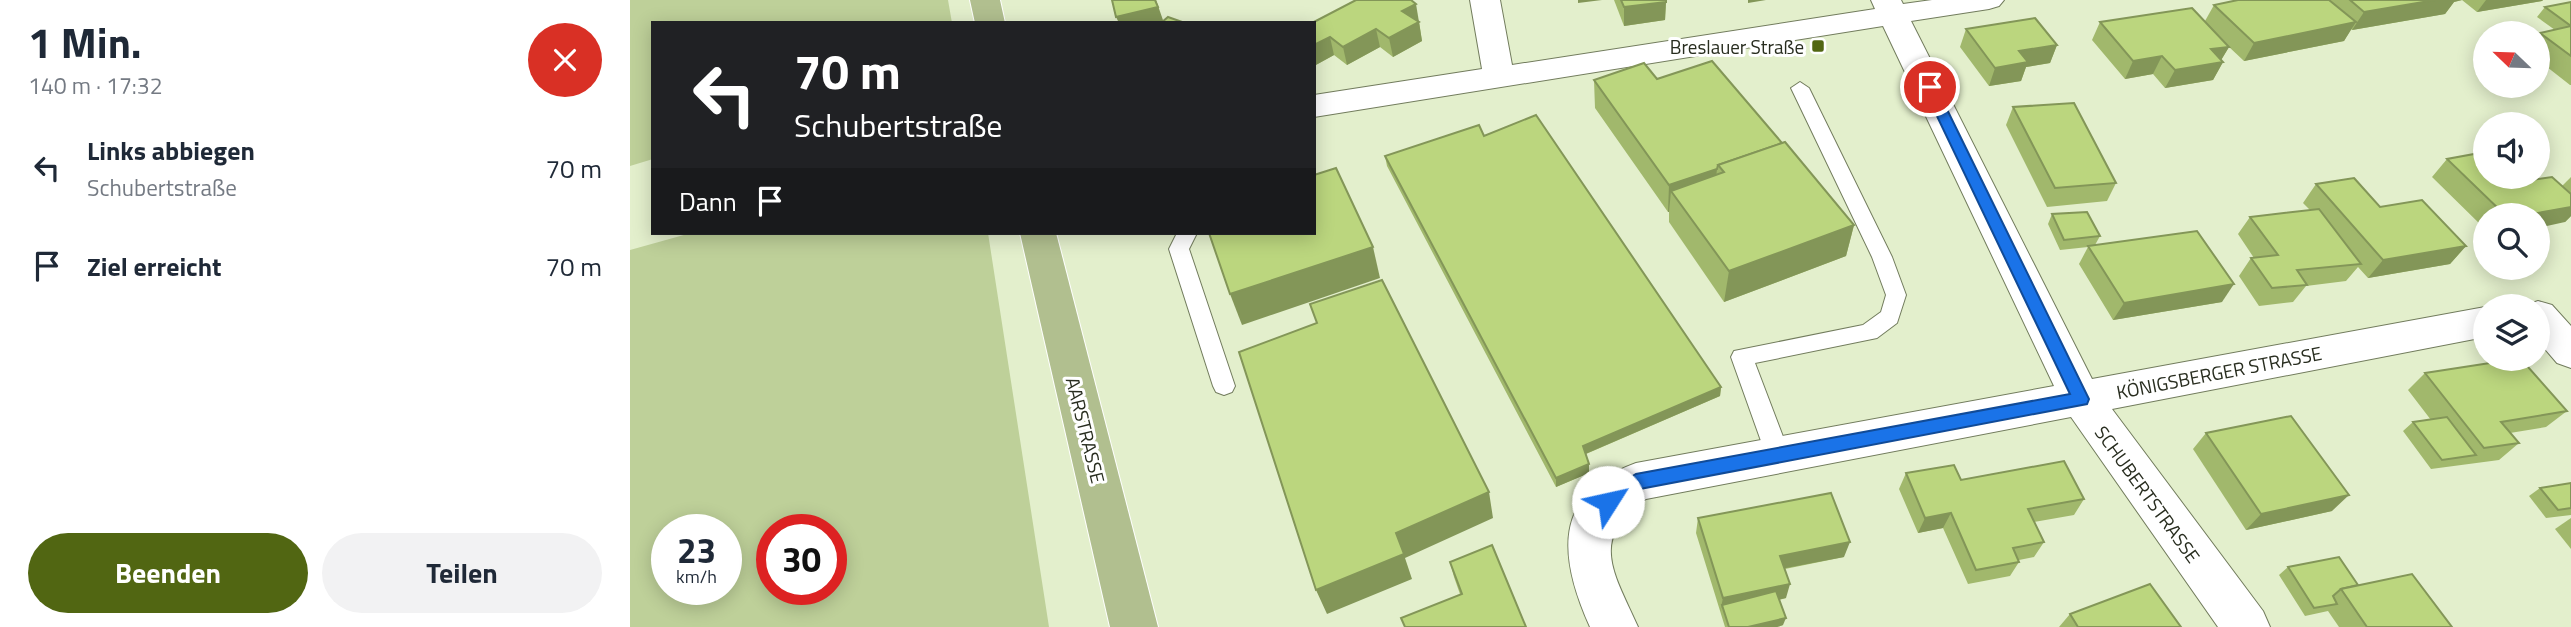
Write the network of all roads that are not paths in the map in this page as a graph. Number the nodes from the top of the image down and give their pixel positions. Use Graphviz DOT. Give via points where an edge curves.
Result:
graph roads {
  1 [pos="985,0"];
  2 [pos="1485,0"];
  3 [pos="1989,0"];
  4 [pos="1890,7"];
  5 [pos="990,21"];
  6 [pos="1499,77"];
  7 [pos="1800,88"];
  8 [pos="1316,106"];
  9 [pos="1038,235"];
  10 [pos="1186,235"];
  11 [pos="2571,306"];
  12 [pos="2550,311"];
  13 [pos="2473,324"];
  14 [pos="2550,328"];
  15 [pos="2571,352"];
  16 [pos="1224,386"];
  17 [pos="2081,399"];
  18 [pos="1778,455"];
  19 [pos="1606,613"];
  20 [pos="1134,627"];
  21 [pos="2246,627"];
  1 -- 5 [label="main road"];
  2 -- 6 [label="street"];
  3 -- 4 [label="street"];
  4 -- 6 [label="street"];
  4 -- 17 [label="street, SCHUBERTSTRASSE"];
  6 -- 8 [label="street"];
  7 -- 18 [label="lane" via="1896,295 1890,317 1869,332 1742,357"];
  9 -- 20 [label="main road, AARSTRASSE"];
  10 -- 16 [label="lane" via="1179,249"];
  11 -- 12 [label="street"];
  13 -- 17 [label="street, KÖNIGSBERGER STRASSE"];
  14 -- 15 [label="street"];
  17 -- 18 [label="street, KÖNIGSBERGER STRASSE"];
  17 -- 21 [label="street, SCHUBERTSTRASSE"];
  18 -- 19 [label="street, KÖNIGSBERGER STRASSE" via="1636,482 1608,502 1591,531 1588,566"];
}
